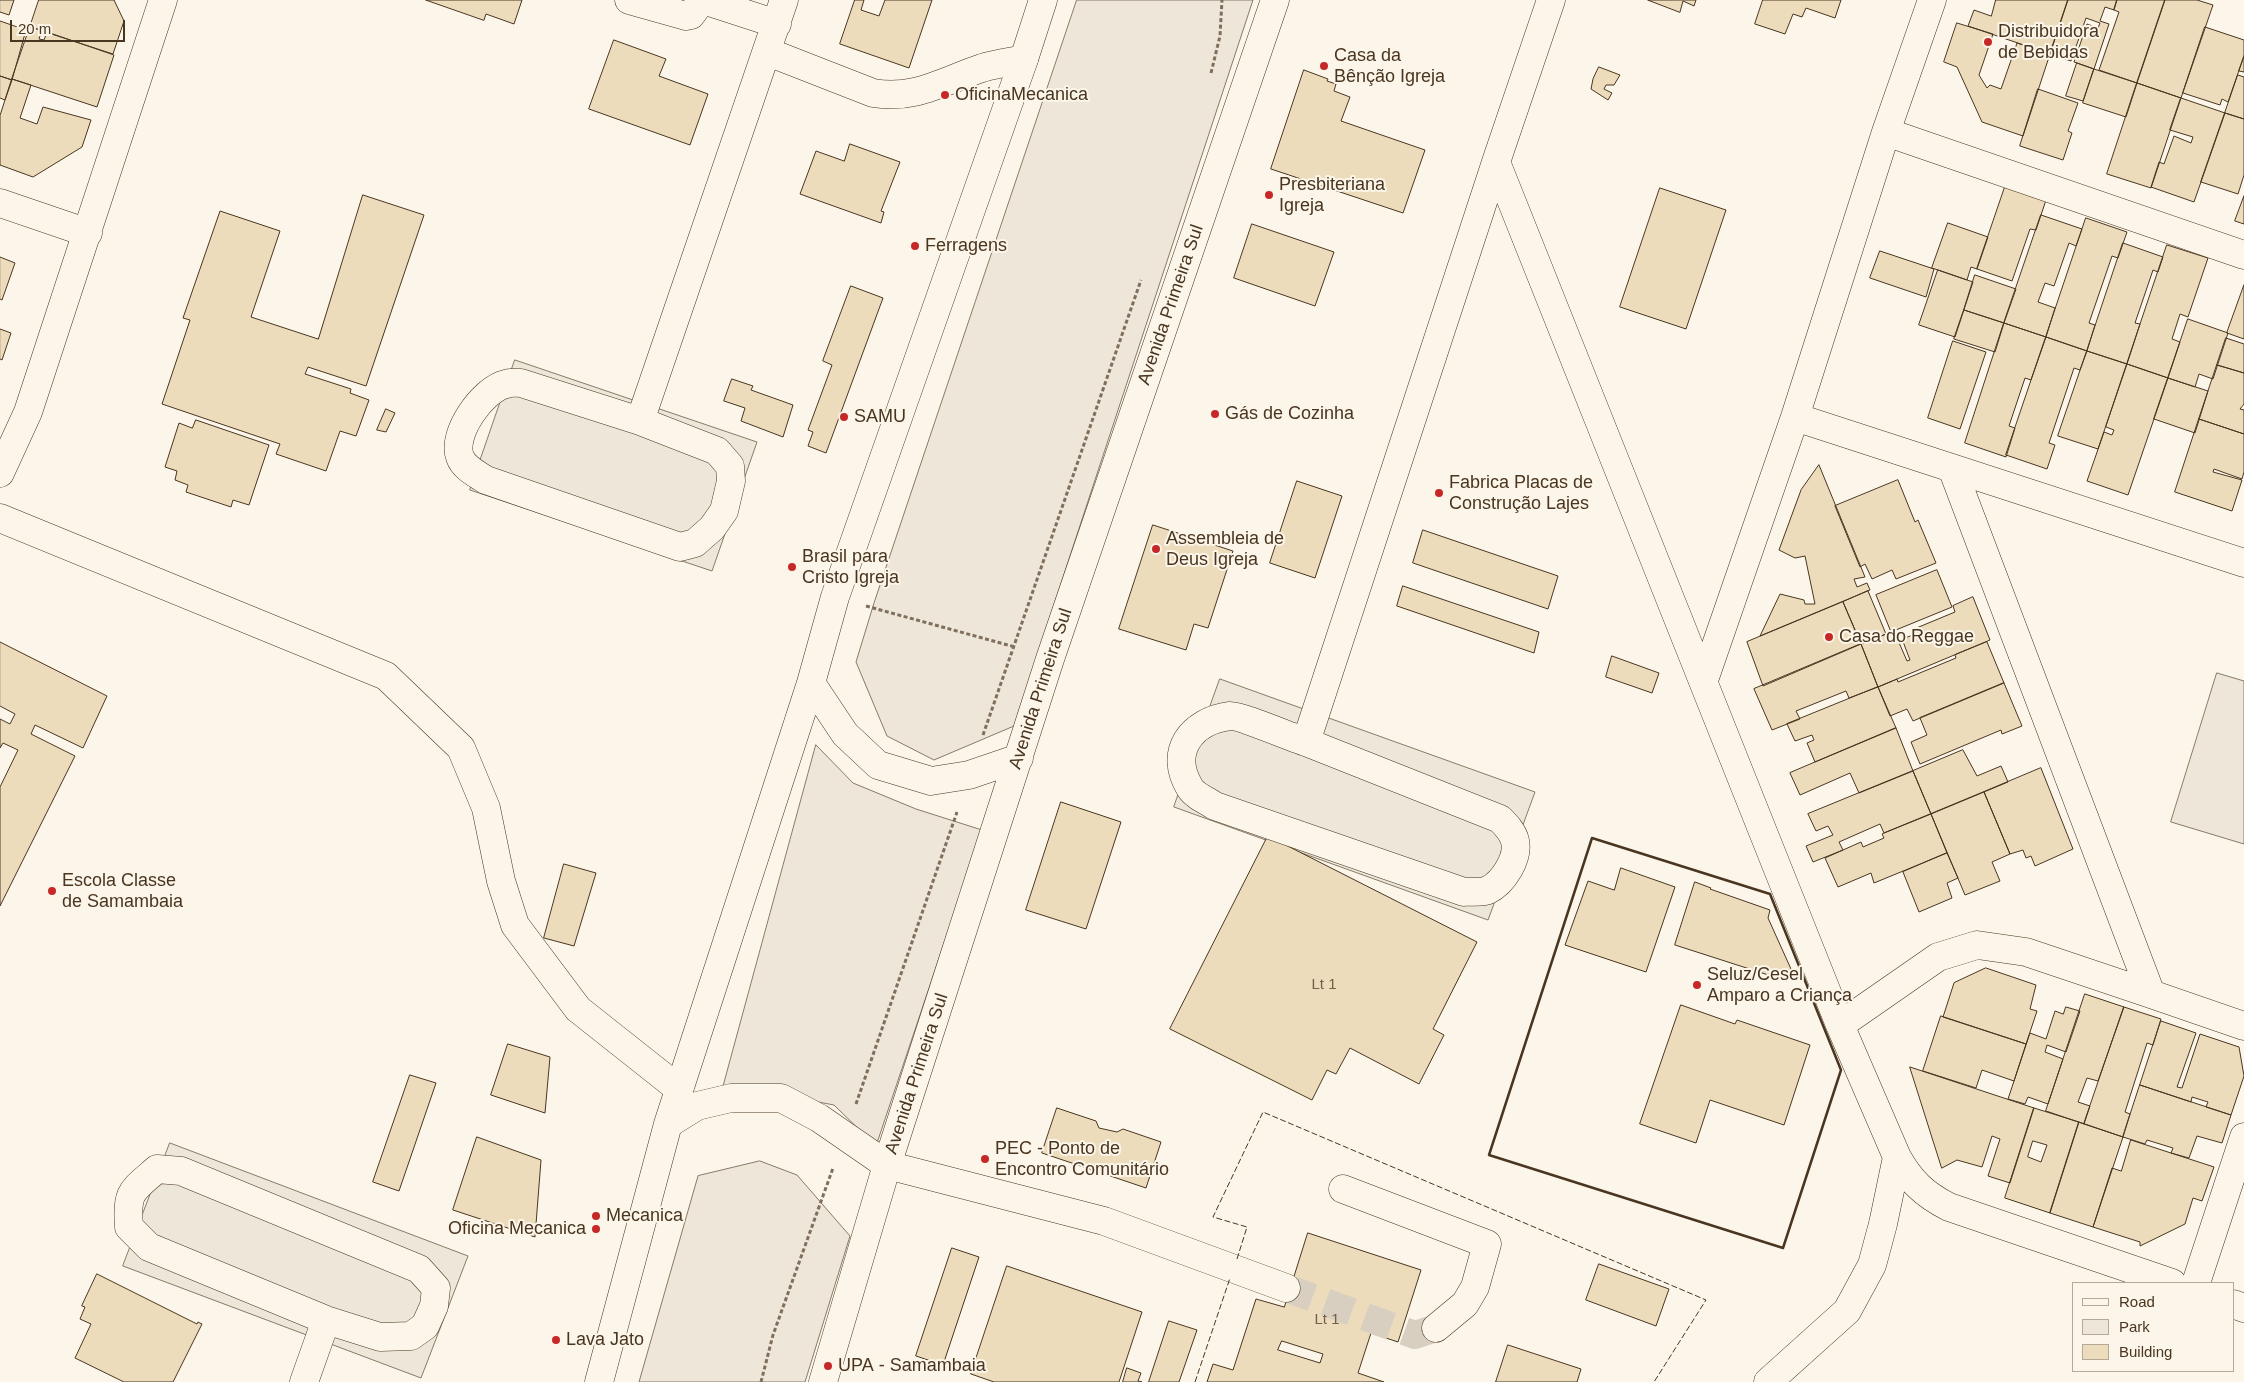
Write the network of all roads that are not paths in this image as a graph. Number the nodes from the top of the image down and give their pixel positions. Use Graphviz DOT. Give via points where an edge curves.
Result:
graph roads {
  1 [pos="163,0"];
  2 [pos="629,0"];
  3 [pos="702,0"];
  4 [pos="1043,0"];
  5 [pos="1275,0"];
  6 [pos="1552,0"];
  7 [pos="1932,0"];
  8 [pos="781,12"];
  9 [pos="768,52"];
  10 [pos="1024,59"];
  11 [pos="1886,132"];
  12 [pos="1496,162"];
  13 [pos="0,203"];
  14 [pos="88,232"];
  15 [pos="2244,255"];
  16 [pos="1795,416"];
  17 [pos="640,421"];
  18 [pos="1952,468"];
  19 [pos="0,472"];
  20 [pos="0,518"];
  21 [pos="2244,562"];
  22 [pos="1704,680"];
  23 [pos="812,683"];
  24 [pos="1306,742"];
  25 [pos="1018,758"];
  26 [pos="2151,994"];
  27 [pos="1840,1025"];
  28 [pos="2244,1026"];
  29 [pos="679,1089"];
  30 [pos="668,1124"];
  31 [pos="2244,1137"];
  32 [pos="1897,1158"];
  33 [pos="887,1165"];
  34 [pos="1342,1189"];
  35 [pos="2169,1282"];
  36 [pos="2196,1282"];
  37 [pos="1286,1288"];
  38 [pos="326,1320"];
  39 [pos="1436,1328"];
  40 [pos="304,1382"];
  41 [pos="599,1382"];
  42 [pos="823,1382"];
  43 [pos="1768,1382"];
  1 -- 14 [label="street"];
  2 -- 3 [label="street" via="686,16 691,15"];
  3 -- 8 [label="street"];
  4 -- 10 [label="street"];
  5 -- 25 [label="street, Avenida Primeira Sul"];
  6 -- 12 [label="street"];
  7 -- 11 [label="street"];
  8 -- 9 [label="street"];
  9 -- 10 [label="street" via="874,93 892,96 911,94 983,68"];
  9 -- 17 [label="street"];
  10 -- 23 [label="street" via="834,597"];
  11 -- 15 [label="street"];
  11 -- 16 [label="street"];
  12 -- 22 [label="street"];
  12 -- 24 [label="street"];
  13 -- 14 [label="street"];
  14 -- 19 [label="street" via="28,412"];
  16 -- 18 [label="street"];
  16 -- 22 [label="street"];
  17 -- 17 [label="street" via="521,383 505,384 485,396 469,416 459,442 460,457 471,471 486,480 680,547 695,543 712,528 724,511 731,481 730,466 717,451"];
  18 -- 21 [label="street"];
  18 -- 26 [label="street"];
  20 -- 29 [label="street" via="386,676 460,748 486,808 501,882 515,925 578,1009"];
  22 -- 27 [label="street"];
  23 -- 25 [label="street" via="845,734 878,765 931,780 969,775"];
  23 -- 29 [label="street"];
  24 -- 24 [label="street" via="1500,819 1516,842 1512,862 1501,880 1487,890 1464,892 1215,806 1191,790 1180,763 1188,737 1209,721 1233,716"];
  25 -- 33 [label="street, Avenida Primeira Sul"];
  26 -- 27 [label="street" via="2026,952 1977,946 1938,957"];
  26 -- 28 [label="street"];
  27 -- 32 [label="street"];
  29 -- 30 [label="street"];
  30 -- 33 [label="street" via="697,1106 731,1098 781,1098 819,1118"];
  30 -- 41 [label="street"];
  31 -- 36 [label="street"];
  32 -- 35 [label="street" via="1917,1186 1949,1207"];
  32 -- 43 [label="street" via="1872,1265 1847,1311"];
  33 -- 37 [label="street" via="1104,1221"];
  33 -- 42 [label="street, Avenida Primeira Sul"];
  34 -- 39 [label="street" via="1487,1244 1475,1288 1465,1304"];
  38 -- 38 [label="street" via="380,1337 411,1336 425,1326 434,1306 436,1288 419,1269 181,1171 157,1169 132,1191 127,1209 128,1227 149,1247"];
  38 -- 40 [label="street"];
}
